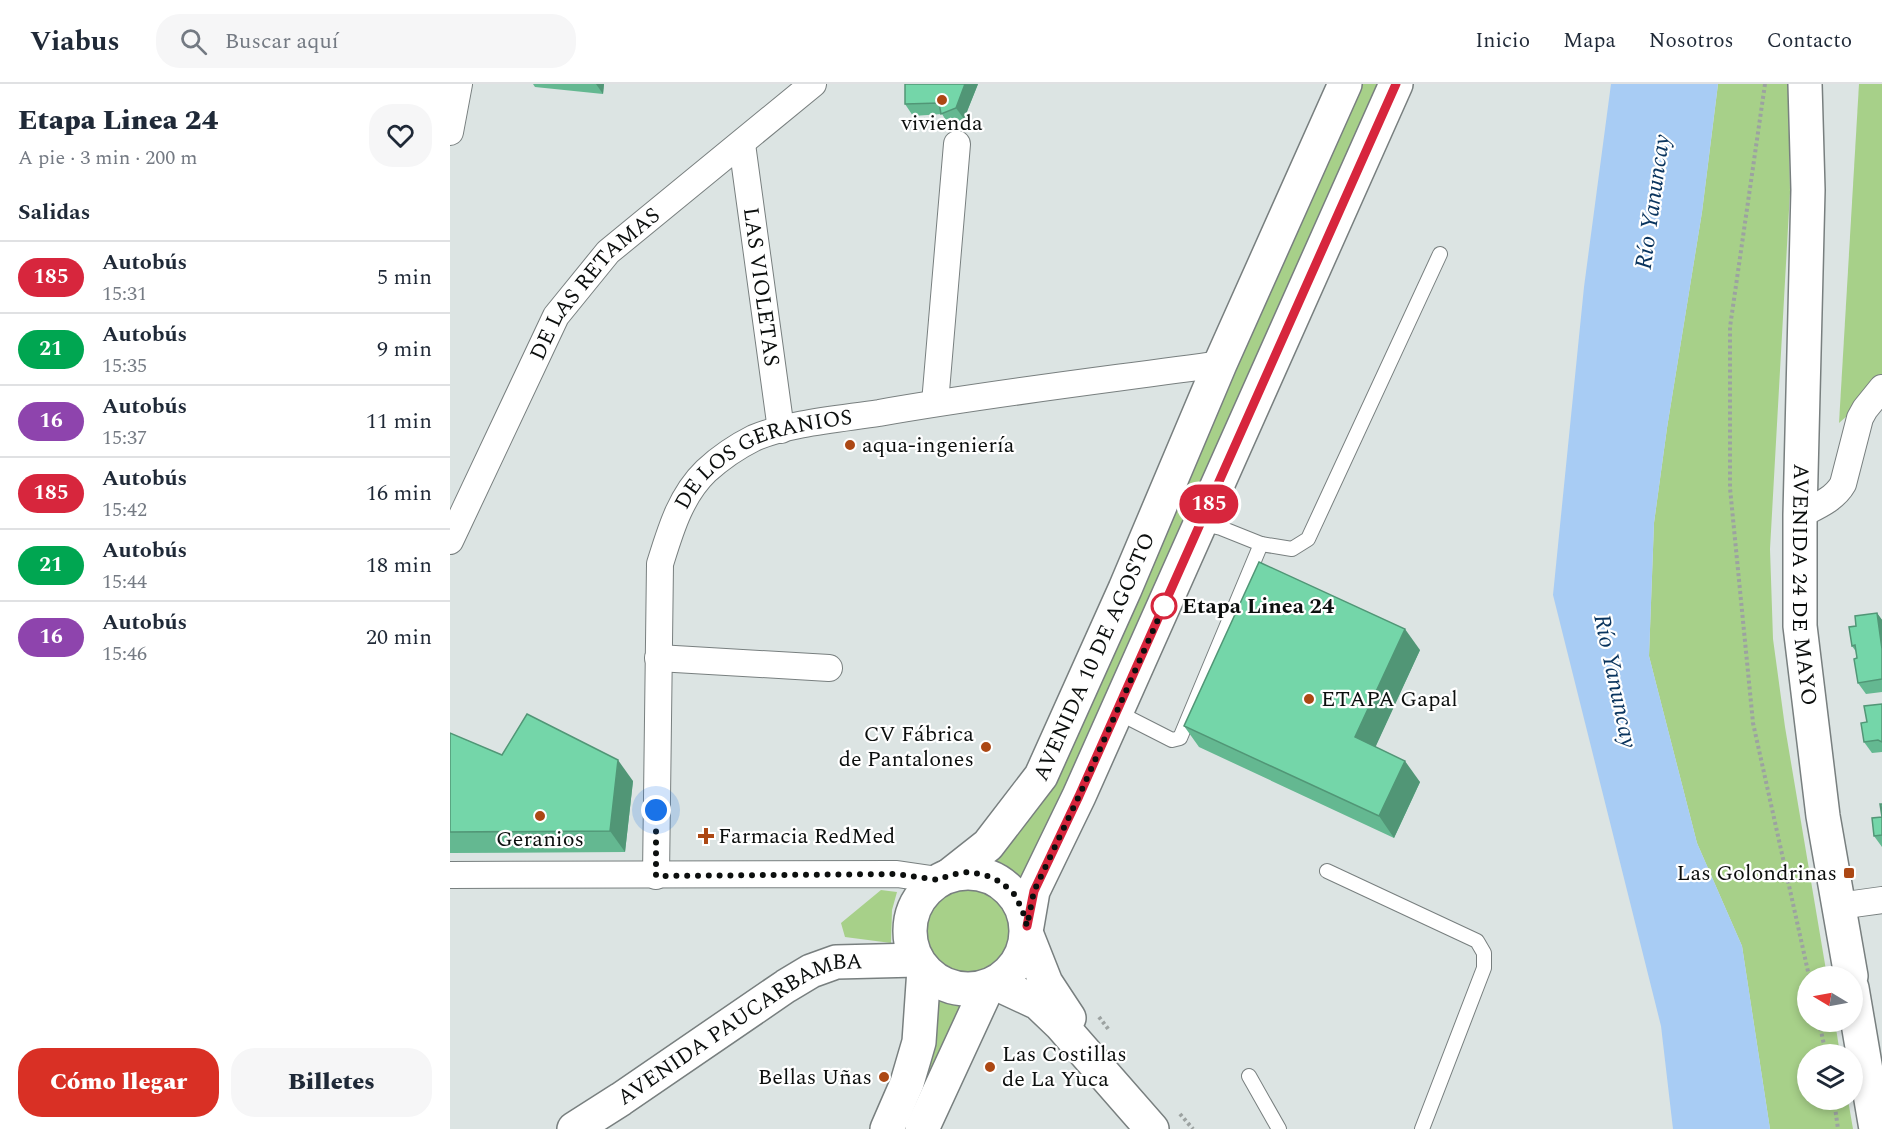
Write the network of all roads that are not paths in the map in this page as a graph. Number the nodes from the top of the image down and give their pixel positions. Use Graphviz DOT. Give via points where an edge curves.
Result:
graph roads {
  1 [pos="459,84"];
  2 [pos="813,84"];
  3 [pos="1345,84"];
  4 [pos="1396,84"];
  5 [pos="1805,84"];
  6 [pos="1820,84"];
  7 [pos="450,132"];
  8 [pos="742,144"];
  9 [pos="957,144"];
  10 [pos="1808,190"];
  11 [pos="1440,254"];
  12 [pos="1220,364"];
  13 [pos="1882,388"];
  14 [pos="935,403"];
  15 [pos="781,430"];
  16 [pos="1800,515"];
  17 [pos="1200,524"];
  18 [pos="450,541"];
  19 [pos="1261,544"];
  20 [pos="658,658"];
  21 [pos="829,668"];
  22 [pos="1117,712"];
  23 [pos="1328,871"];
  24 [pos="450,874"];
  25 [pos="656,876"];
  26 [pos="944,878"];
  27 [pos="1882,900"];
  28 [pos="1839,906"];
  29 [pos="1027,930"];
  30 [pos="920,965"];
  31 [pos="1849,966"];
  32 [pos="991,985"];
  33 [pos="1859,1032"];
  34 [pos="1090,1056"];
  35 [pos="1249,1076"];
  36 [pos="574,1129"];
  37 [pos="887,1129"];
  38 [pos="922,1129"];
  39 [pos="1152,1129"];
  40 [pos="1279,1129"];
  41 [pos="1422,1129"];
  42 [pos="1876,1129"];
  1 -- 7 [label="street"];
  2 -- 8 [label="street, DE LAS RETAMAS"];
  3 -- 12 [label="main road, AVENIDA 10 DE AGOSTO"];
  4 -- 17 [label="main road, AVENIDA 10 DE AGOSTO"];
  5 -- 10 [label="main road, AVENIDA 24 DE MAYO"];
  6 -- 10 [label="main road, AVENIDA 24 DE MAYO"];
  8 -- 15 [label="street, LAS VIOLETAS"];
  8 -- 18 [label="street, DE LAS RETAMAS" via="608,252 556,316"];
  9 -- 14 [label="street"];
  10 -- 16 [label="main road, AVENIDA 24 DE MAYO"];
  11 -- 19 [label="lane" via="1308,539 1292,549"];
  12 -- 14 [label="street, DE LOS GERANIOS"];
  12 -- 26 [label="main road, AVENIDA 10 DE AGOSTO" via="1041,776 988,844"];
  13 -- 16 [label="street" via="1860,418 1838,492"];
  14 -- 15 [label="street, DE LOS GERANIOS"];
  15 -- 20 [label="street, DE LOS GERANIOS" via="753,439 724,457 705,472 683,501 660,564"];
  16 -- 28 [label="main road, AVENIDA 24 DE MAYO" via="1800,626 1823,816"];
  17 -- 19 [label="lane"];
  17 -- 22 [label="main road, AVENIDA 10 DE AGOSTO"];
  19 -- 22 [label="lane" via="1180,738 1172,740"];
  20 -- 21 [label="street"];
  20 -- 25 [label="street, DE LOS GERANIOS"];
  22 -- 29 [label="main road, AVENIDA 10 DE AGOSTO" via="1034,891"];
  23 -- 41 [label="lane" via="1478,941 1484,953 1484,968"];
  24 -- 25 [label="street"];
  25 -- 26 [label="street" via="897,874"];
  26 -- 29 [label="main road" via="968,872 1001,882 1014,894"];
  26 -- 30 [label="main road" via="920,898 910,923 910,936"];
  27 -- 28 [label="street"];
  28 -- 31 [label="main road, AVENIDA 24 DE MAYO"];
  29 -- 32 [label="main road" via="1017,963 1010,973"];
  29 -- 34 [label="main road" via="1046,983"];
  30 -- 32 [label="main road" via="932,978 953,988"];
  30 -- 36 [label="main road, AVENIDA PAUCARBAMBA" via="836,962 811,971"];
  30 -- 37 [label="main road" via="919,1042"];
  32 -- 34 [label="main road" via="1038,1004"];
  32 -- 38 [label="main road"];
  33 -- 42 [label="main road"];
  34 -- 39 [label="main road"];
  35 -- 40 [label="lane"];
}
